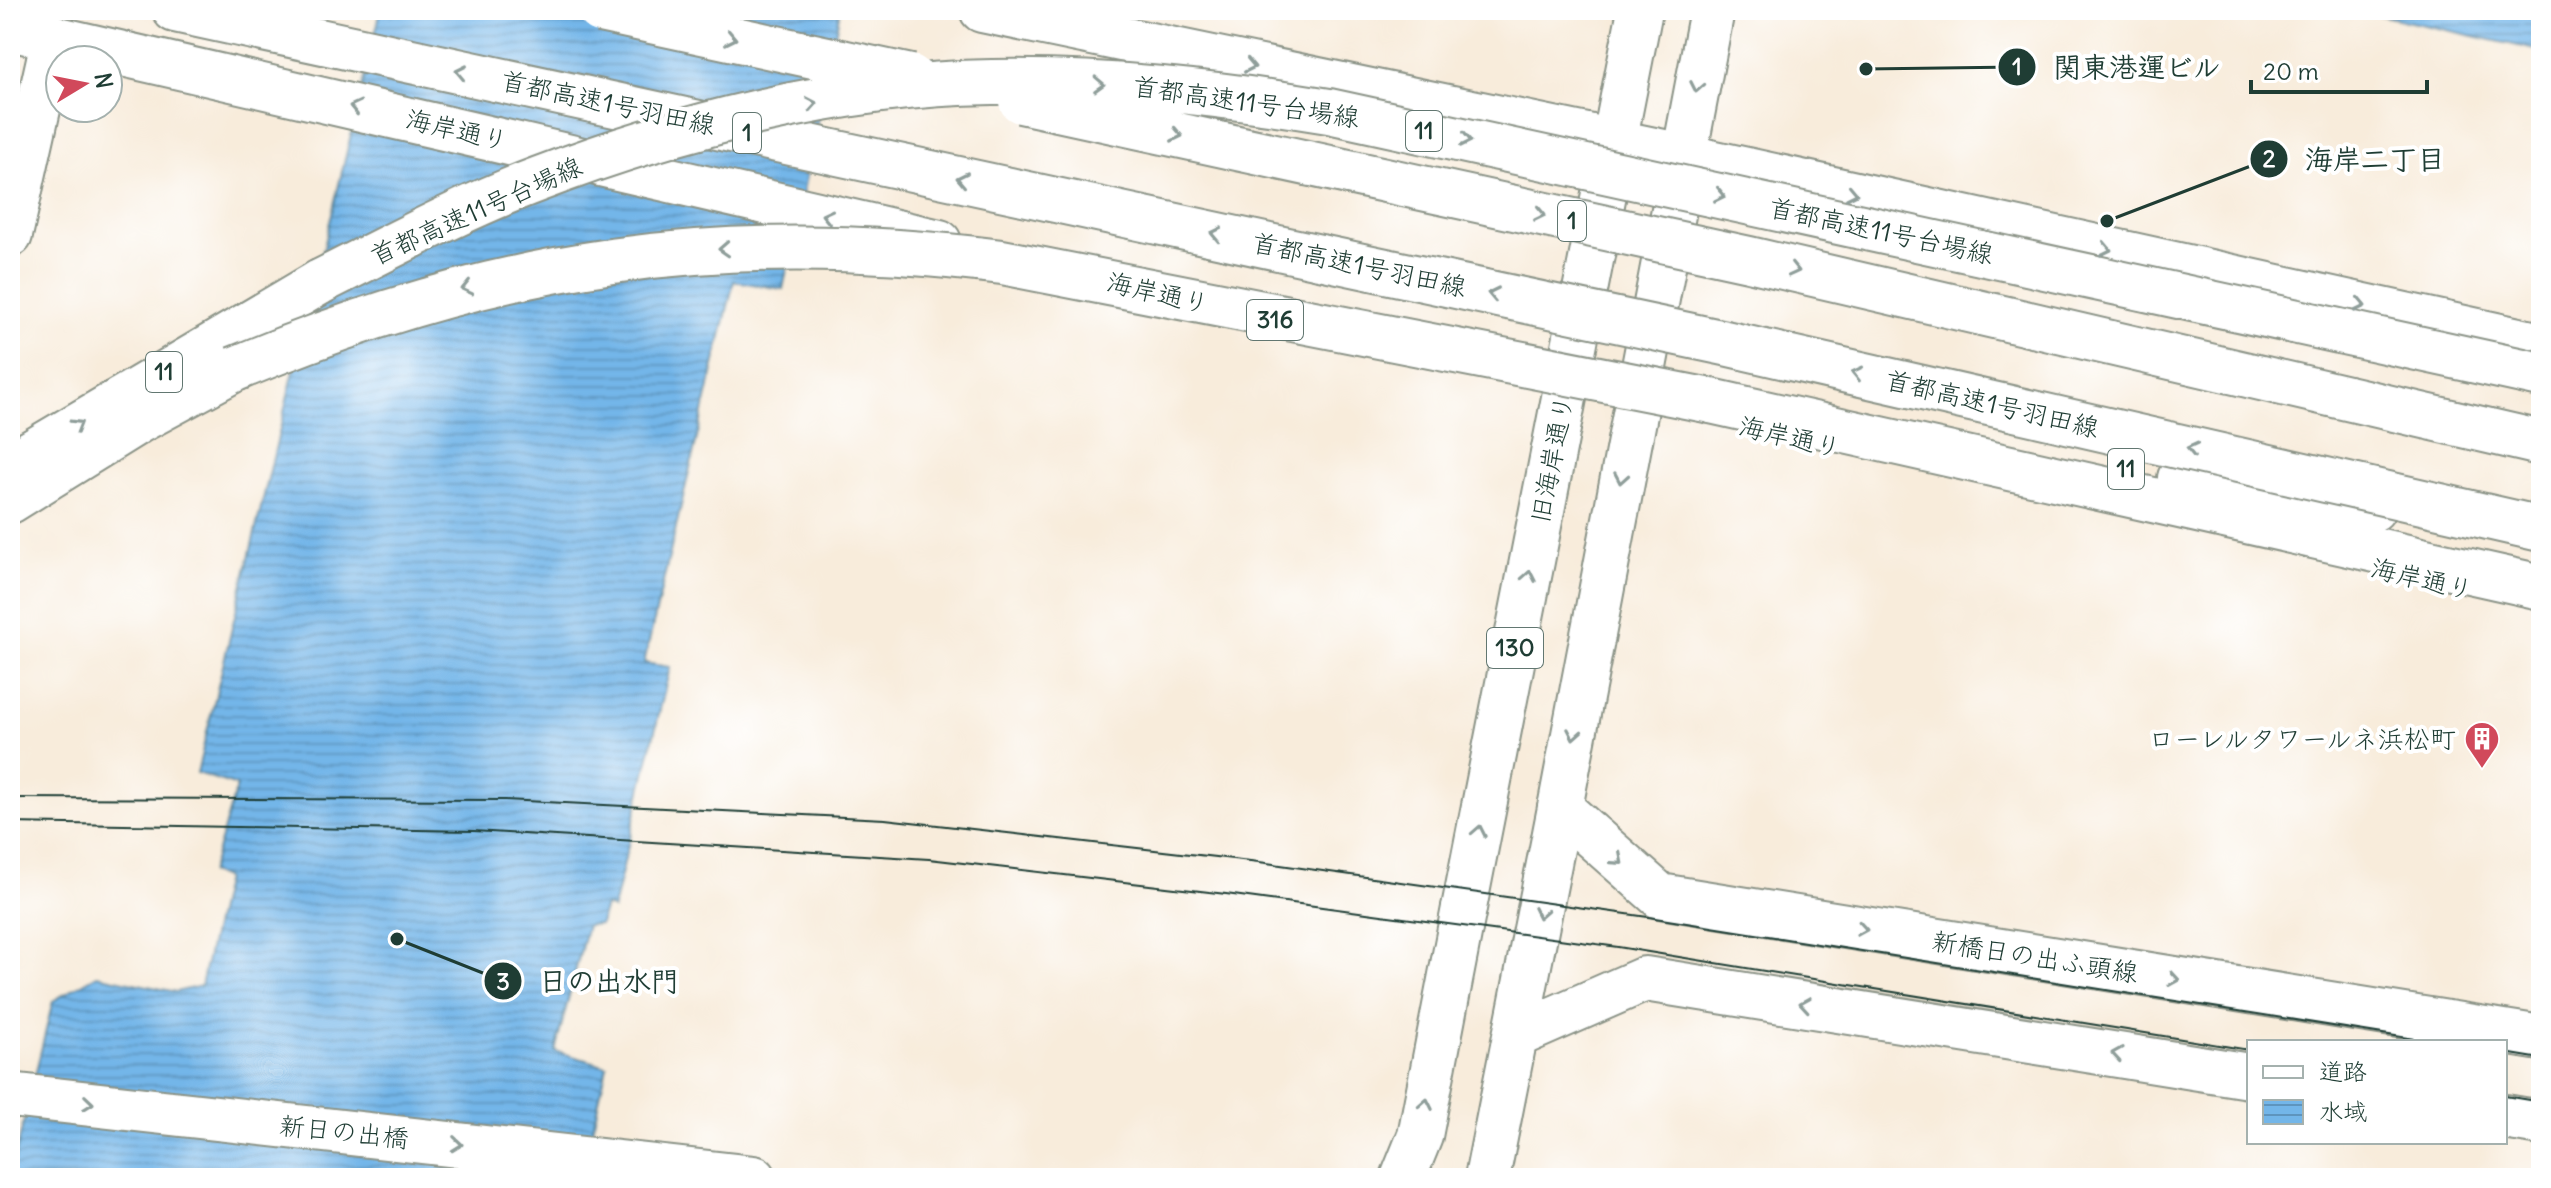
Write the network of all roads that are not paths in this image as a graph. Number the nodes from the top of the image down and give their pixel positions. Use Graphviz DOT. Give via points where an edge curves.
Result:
graph roads {
  1 [pos="175,10"];
  2 [pos="600,10"];
  3 [pos="982,10"];
  4 [pos="1640,10"];
  5 [pos="1712,10"];
  6 [pos="10,28"];
  7 [pos="54,37"];
  8 [pos="1612,141"];
  9 [pos="1683,156"];
  10 [pos="10,235"];
  11 [pos="2541,345"];
  12 [pos="2541,375"];
  13 [pos="1566,387"];
  14 [pos="1711,401"];
  15 [pos="1635,402"];
  16 [pos="2541,443"];
  17 [pos="10,465"];
  18 [pos="10,501"];
  19 [pos="2541,529"];
  20 [pos="2541,537"];
  21 [pos="2541,587"];
  22 [pos="2541,606"];
  23 [pos="1560,808"];
  24 [pos="1517,1035"];
  25 [pos="2541,1038"];
  26 [pos="2247,1076"];
  27 [pos="10,1095"];
  28 [pos="2507,1117"];
  29 [pos="2541,1123"];
  30 [pos="754,1178"];
  31 [pos="1403,1178"];
  32 [pos="1487,1178"];
  19 -- 1 [label="main road, 首都高速1号羽田線 / 1, one-way, bridge" via="1725,343"];
  2 -- 16 [label="main road, 1, one-way, bridge" via="1749,259"];
  3 -- 8 [label="main road, one-way"];
  4 -- 8 [label="main road, 旧海岸通り / 130"];
  5 -- 9 [label="main road, one-way"];
  6 -- 7 [label="main road, 海岸通り / 316"];
  7 -- 10 [label="main road"];
  13 -- 7 [label="main road, 海岸通り / 316, one-way"];
  8 -- 9 [label="main road"];
  8 -- 13 [label="main road, 旧海岸通り / 130"];
  9 -- 11 [label="main road, one-way"];
  9 -- 15 [label="main road"];
  17 -- 12 [label="main road, 首都高速11号台場線 / 11, one-way, bridge" via="320,282 536,179 651,140 772,111 881,91 990,81 1211,92 1329,111"];
  13 -- 15 [label="main road, 海岸通り / 316"];
  31 -- 13 [label="main road, 旧海岸通り / 130, one-way" via="1420,1136"];
  14 -- 18 [label="main road, 11, one-way, bridge" via="1002,262 855,248 706,250 543,271 442,294 331,329 207,384"];
  14 -- 20 [label="main road, 11"];
  14 -- 21 [label="main road"];
  15 -- 22 [label="main road, 海岸通り / 316"];
  15 -- 23 [label="main road, one-way"];
  23 -- 24 [label="main road, one-way"];
  23 -- 25 [label="main road, 新橋日の出ふ頭線, one-way" via="1660,896"];
  26 -- 24 [label="main road, one-way" via="1645,979"];
  24 -- 32 [label="main road"];
  27 -- 30 [label="main road, 新日の出橋, one-way"];
  28 -- 29 [label="main road"];
}
